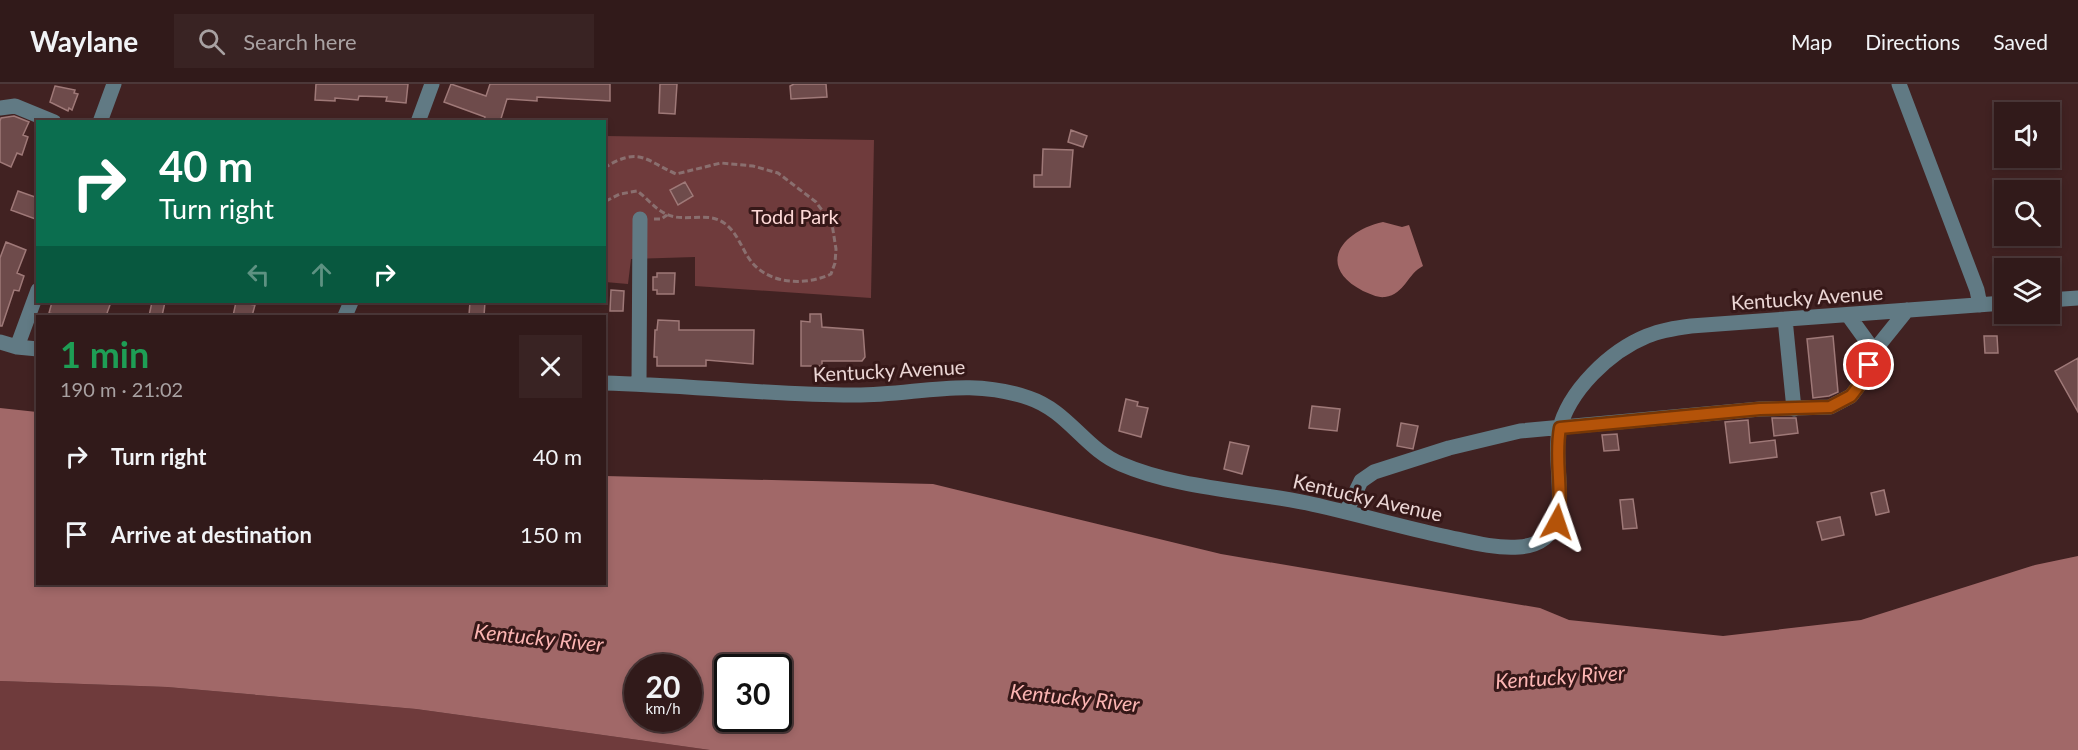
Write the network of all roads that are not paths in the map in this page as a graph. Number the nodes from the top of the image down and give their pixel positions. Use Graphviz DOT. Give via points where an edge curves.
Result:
graph roads {
  1 [pos="114,84"];
  2 [pos="432,84"];
  3 [pos="1899,84"];
  4 [pos="0,108"];
  5 [pos="49,120"];
  6 [pos="101,120"];
  7 [pos="419,120"];
  8 [pos="640,219"];
  9 [pos="36,296"];
  10 [pos="2078,298"];
  11 [pos="2060,299"];
  12 [pos="1994,304"];
  13 [pos="1980,305"];
  14 [pos="1907,310"];
  15 [pos="1848,315"];
  16 [pos="1785,320"];
  17 [pos="0,342"];
  18 [pos="17,348"];
  19 [pos="36,350"];
  20 [pos="1874,351"];
  21 [pos="606,383"];
  22 [pos="639,384"];
  23 [pos="1794,409"];
  24 [pos="1560,428"];
  25 [pos="1346,512"];
  1 -- 6 [label="street"];
  2 -- 7 [label="street"];
  3 -- 13 [label="street"];
  4 -- 5 [label="street" via="15,106"];
  8 -- 22 [label="street"];
  9 -- 18 [label="street"];
  10 -- 11 [label="street"];
  12 -- 13 [label="street, Kentucky Avenue"];
  13 -- 14 [label="street, Kentucky Avenue"];
  14 -- 15 [label="street, Kentucky Avenue"];
  14 -- 20 [label="street"];
  15 -- 16 [label="street, Kentucky Avenue"];
  15 -- 20 [label="street"];
  16 -- 23 [label="street"];
  16 -- 24 [label="street, Kentucky Avenue" via="1691,326 1649,335 1629,345 1597,371 1573,400"];
  17 -- 18 [label="street"];
  18 -- 19 [label="street"];
  20 -- 23 [label="street" via="1864,379 1851,396 1830,407"];
  21 -- 22 [label="street, Kentucky Avenue"];
  22 -- 25 [label="street, Kentucky Avenue" via="857,395 978,386 1029,398 1051,408 1100,452 1137,470"];
  23 -- 24 [label="street"];
  24 -- 25 [label="street" via="1510,433 1374,472 1361,481"];
  24 -- 25 [label="street, Kentucky Avenue" via="1557,522 1549,535 1535,543 1519,547 1480,543"];
}
